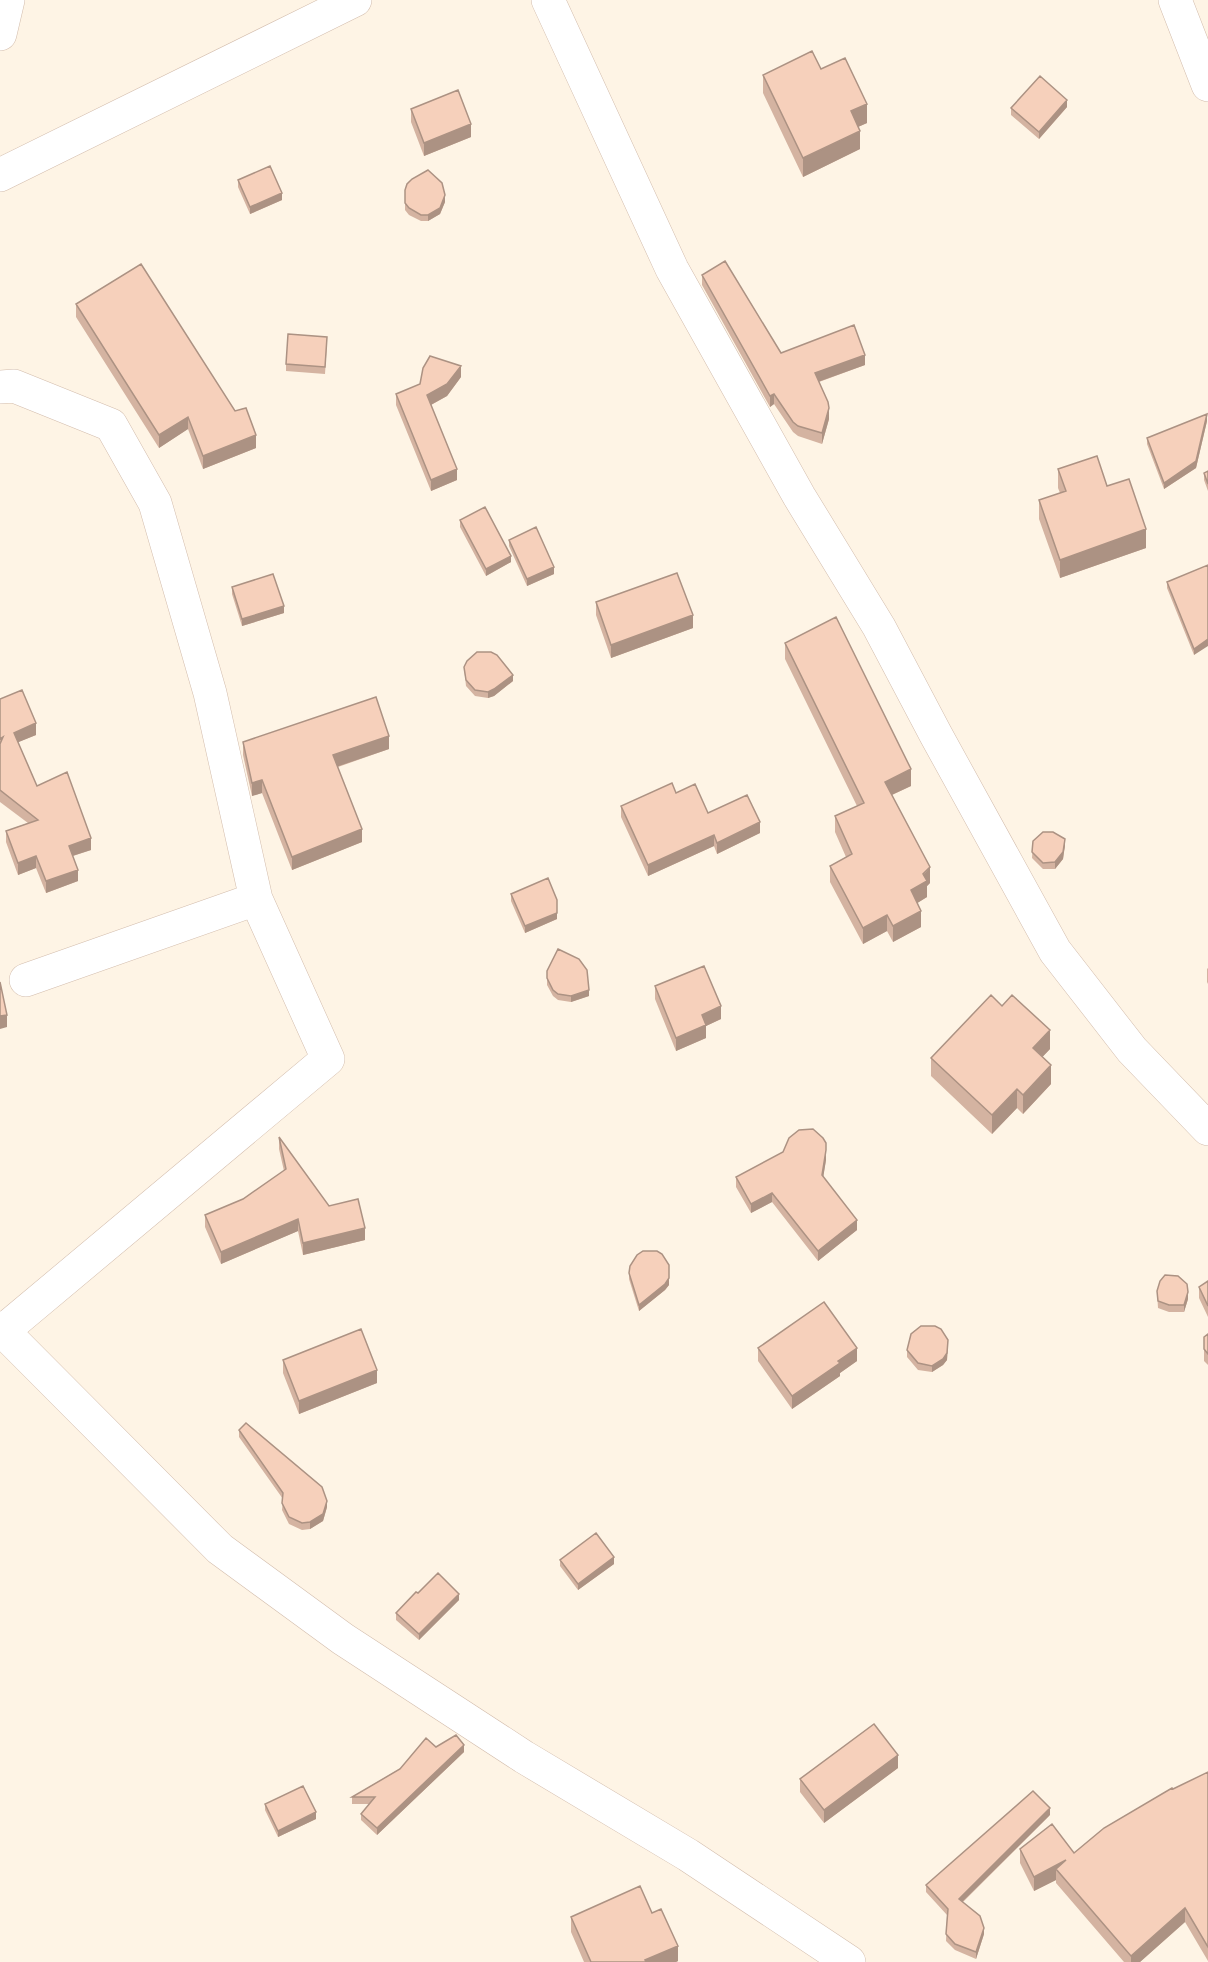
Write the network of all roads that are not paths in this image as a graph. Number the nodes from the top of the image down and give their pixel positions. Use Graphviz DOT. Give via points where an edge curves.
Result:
graph roads {
  1 [pos="8,0"];
  2 [pos="355,0"];
  3 [pos="549,0"];
  4 [pos="1175,0"];
  5 [pos="0,34"];
  6 [pos="1208,85"];
  7 [pos="0,175"];
  8 [pos="0,387"];
  9 [pos="256,899"];
  10 [pos="26,980"];
  11 [pos="1208,1129"];
  12 [pos="2,1329"];
  13 [pos="849,1962"];
  1 -- 5 [label="street"];
  2 -- 7 [label="street"];
  3 -- 11 [label="street" via="672,269 799,496 879,627 1055,951 1132,1050"];
  4 -- 6 [label="street"];
  8 -- 9 [label="street" via="14,386 111,425 155,503 210,693"];
  9 -- 10 [label="street"];
  9 -- 12 [label="street" via="328,1059"];
  12 -- 13 [label="street" via="220,1549 353,1646 524,1757 688,1855"];
}
